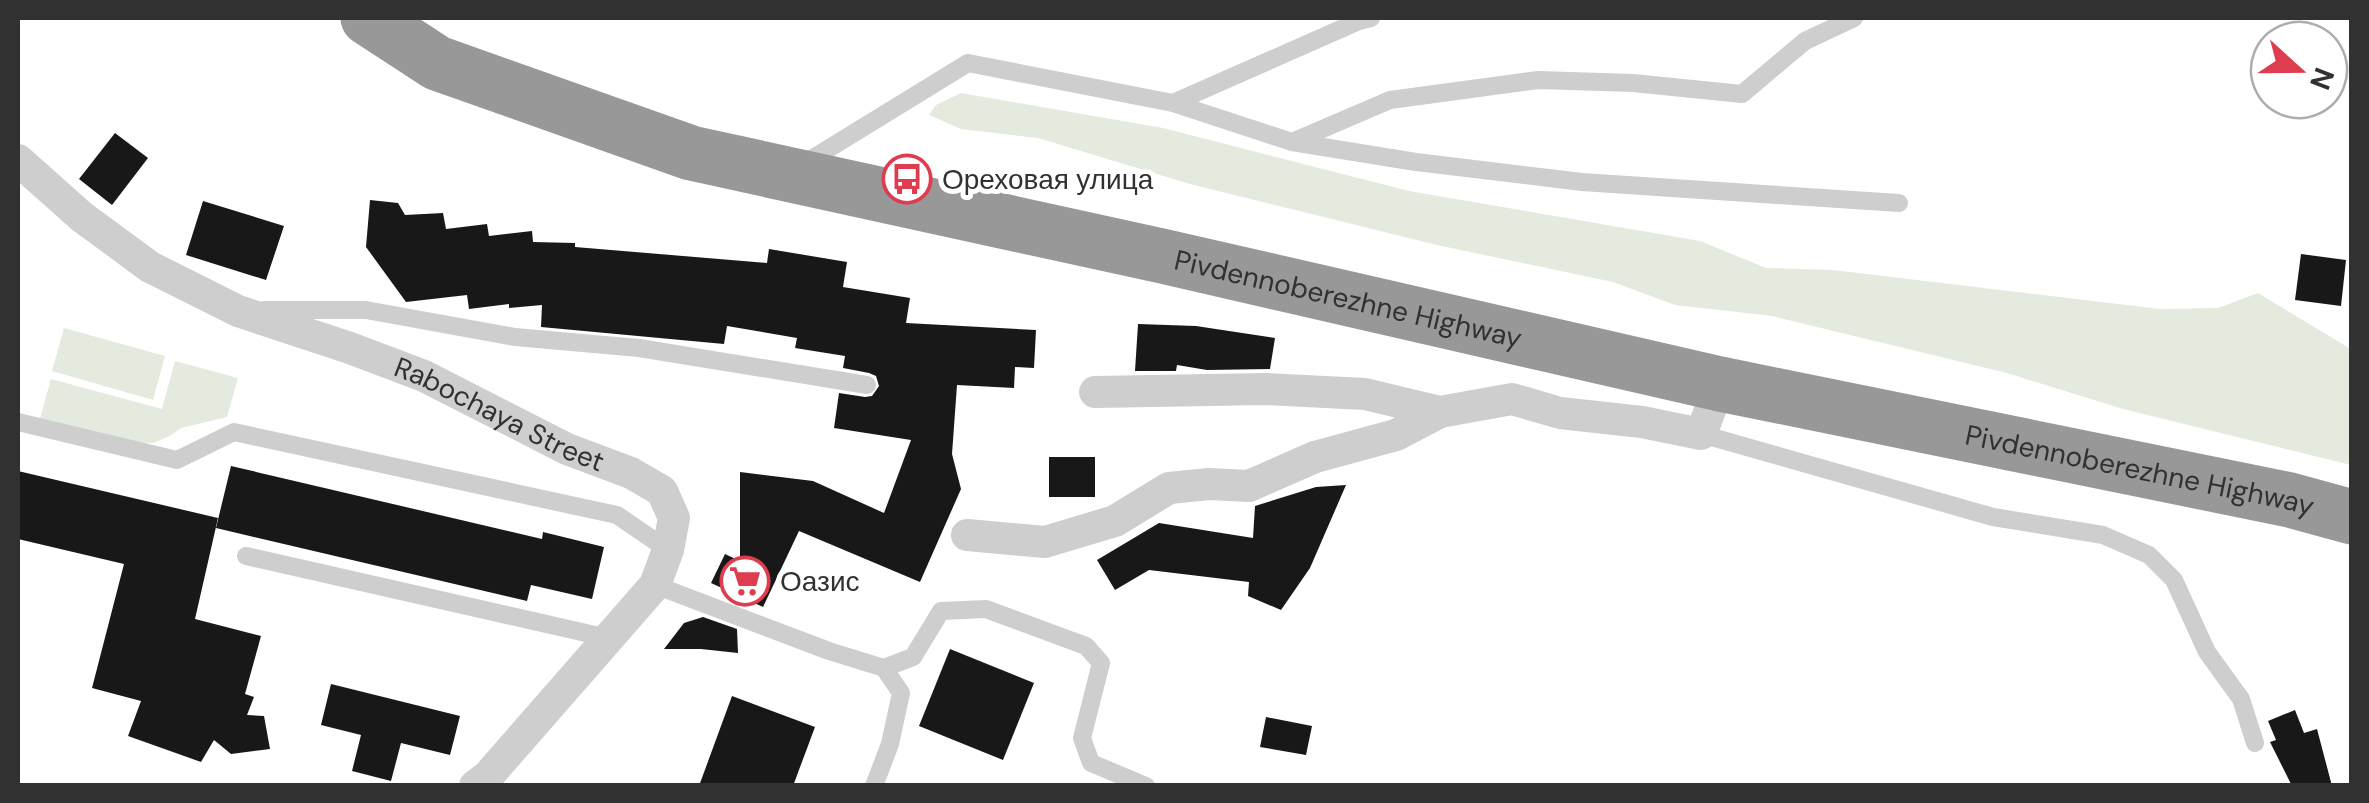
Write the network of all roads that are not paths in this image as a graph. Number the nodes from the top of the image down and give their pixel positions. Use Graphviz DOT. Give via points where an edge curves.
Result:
graph roads {
  1 [pos="368,18"];
  2 [pos="407,18"];
  3 [pos="1372,18"];
  4 [pos="1854,18"];
  5 [pos="1173,103"];
  6 [pos="1292,142"];
  7 [pos="18,160"];
  8 [pos="810,160"];
  9 [pos="1899,203"];
  10 [pos="238,310"];
  11 [pos="867,385"];
  12 [pos="1094,392"];
  13 [pos="1710,409"];
  14 [pos="1440,412"];
  15 [pos="18,422"];
  16 [pos="2347,500"];
  17 [pos="967,535"];
  18 [pos="668,550"];
  19 [pos="246,556"];
  20 [pos="656,585"];
  21 [pos="608,638"];
  22 [pos="884,668"];
  23 [pos="2255,743"];
  24 [pos="475,786"];
  25 [pos="874,786"];
  26 [pos="1146,786"];
  1 -- 13 [label="highway, Pivdennoberezhne Highway" via="437,63 691,153 1181,260"];
  2 -- 8 [label="highway, Pivdennoberezhne Highway" via="631,110"];
  3 -- 5 [label="lane"];
  4 -- 6 [label="lane" via="1804,41 1742,94 1538,80 1390,100"];
  5 -- 6 [label="lane"];
  5 -- 8 [label="lane" via="968,63"];
  6 -- 9 [label="lane" via="1582,182"];
  7 -- 10 [label="street, Rabochaya Street" via="150,267"];
  8 -- 16 [label="highway, Pivdennoberezhne Highway"];
  10 -- 11 [label="lane" via="366,310 515,338 639,348"];
  10 -- 18 [label="street, Rabochaya Street" via="424,376 662,490 674,518"];
  12 -- 14 [label="street" via="1365,394"];
  13 -- 14 [label="street" via="1642,422 1512,400"];
  13 -- 16 [label="highway, Pivdennoberezhne Highway" via="2290,500"];
  13 -- 23 [label="lane" via="1993,517 2103,535 2149,555 2174,580 2208,652 2242,699"];
  14 -- 17 [label="street" via="1396,435 1314,456 1249,486 1168,488 1115,521 1045,542"];
  15 -- 18 [label="lane" via="177,460 234,432 617,515"];
  18 -- 20 [label="street, Rabochaya Street"];
  19 -- 21 [label="lane"];
  20 -- 21 [label="street, Rabochaya Street"];
  20 -- 22 [label="lane"];
  21 -- 24 [label="street, Rabochaya Street"];
  22 -- 25 [label="lane" via="901,694"];
  22 -- 26 [label="lane" via="913,657 942,611 986,610 1086,646 1102,663 1082,740 1091,763"];
}
